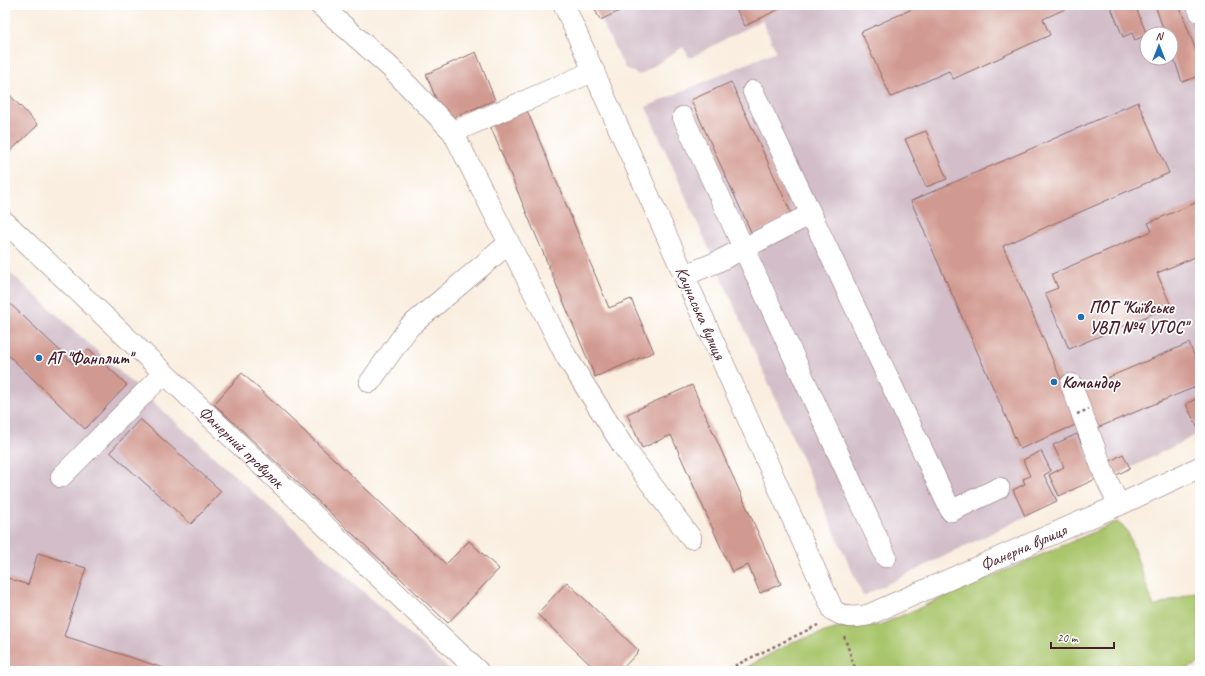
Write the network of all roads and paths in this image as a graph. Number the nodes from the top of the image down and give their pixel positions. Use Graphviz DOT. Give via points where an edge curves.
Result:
graph roads {
  1 [pos="320,5"];
  2 [pos="564,5"];
  3 [pos="1197,5"];
  4 [pos="1200,12"];
  5 [pos="594,71"];
  6 [pos="753,91"];
  7 [pos="683,117"];
  8 [pos="453,132"];
  9 [pos="811,214"];
  10 [pos="5,222"];
  11 [pos="508,244"];
  12 [pos="743,248"];
  13 [pos="685,276"];
  14 [pos="164,373"];
  15 [pos="370,382"];
  16 [pos="1071,384"];
  17 [pos="1089,409"];
  18 [pos="1077,414"];
  19 [pos="1200,467"];
  20 [pos="61,477"];
  21 [pos="1000,488"];
  22 [pos="1119,505"];
  23 [pos="691,538"];
  24 [pos="886,557"];
  25 [pos="843,616"];
  26 [pos="478,671"];
  27 [pos="724,671"];
  28 [pos="856,671"];
  1 -- 8 [label="street" via="391,68"];
  2 -- 5 [label="street, Каунаська вулиця"];
  3 -- 4 [label="street"];
  5 -- 8 [label="street"];
  5 -- 13 [label="street, Каунаська вулиця"];
  6 -- 9 [label="street"];
  7 -- 12 [label="street"];
  8 -- 11 [label="street"];
  9 -- 12 [label="street"];
  9 -- 21 [label="street" via="951,511"];
  10 -- 14 [label="street, Фанерний провулок"];
  11 -- 15 [label="street" via="409,327"];
  11 -- 23 [label="street" via="566,356 623,446"];
  12 -- 13 [label="street"];
  12 -- 24 [label="street"];
  13 -- 25 [label="street, Каунаська вулиця" via="827,601 833,610"];
  14 -- 20 [label="street"];
  14 -- 26 [label="street, Фанерний провулок"];
  16 -- 22 [label="street" via="1104,476"];
  17 -- 18 [label="path, bridge"];
  19 -- 22 [label="street, Фанерна вулиця"];
  22 -- 25 [label="street, Фанерна вулиця" via="868,615 854,618"];
  25 -- 27 [label="path" via="808,628"];
  25 -- 28 [label="path" via="844,641"];
}
